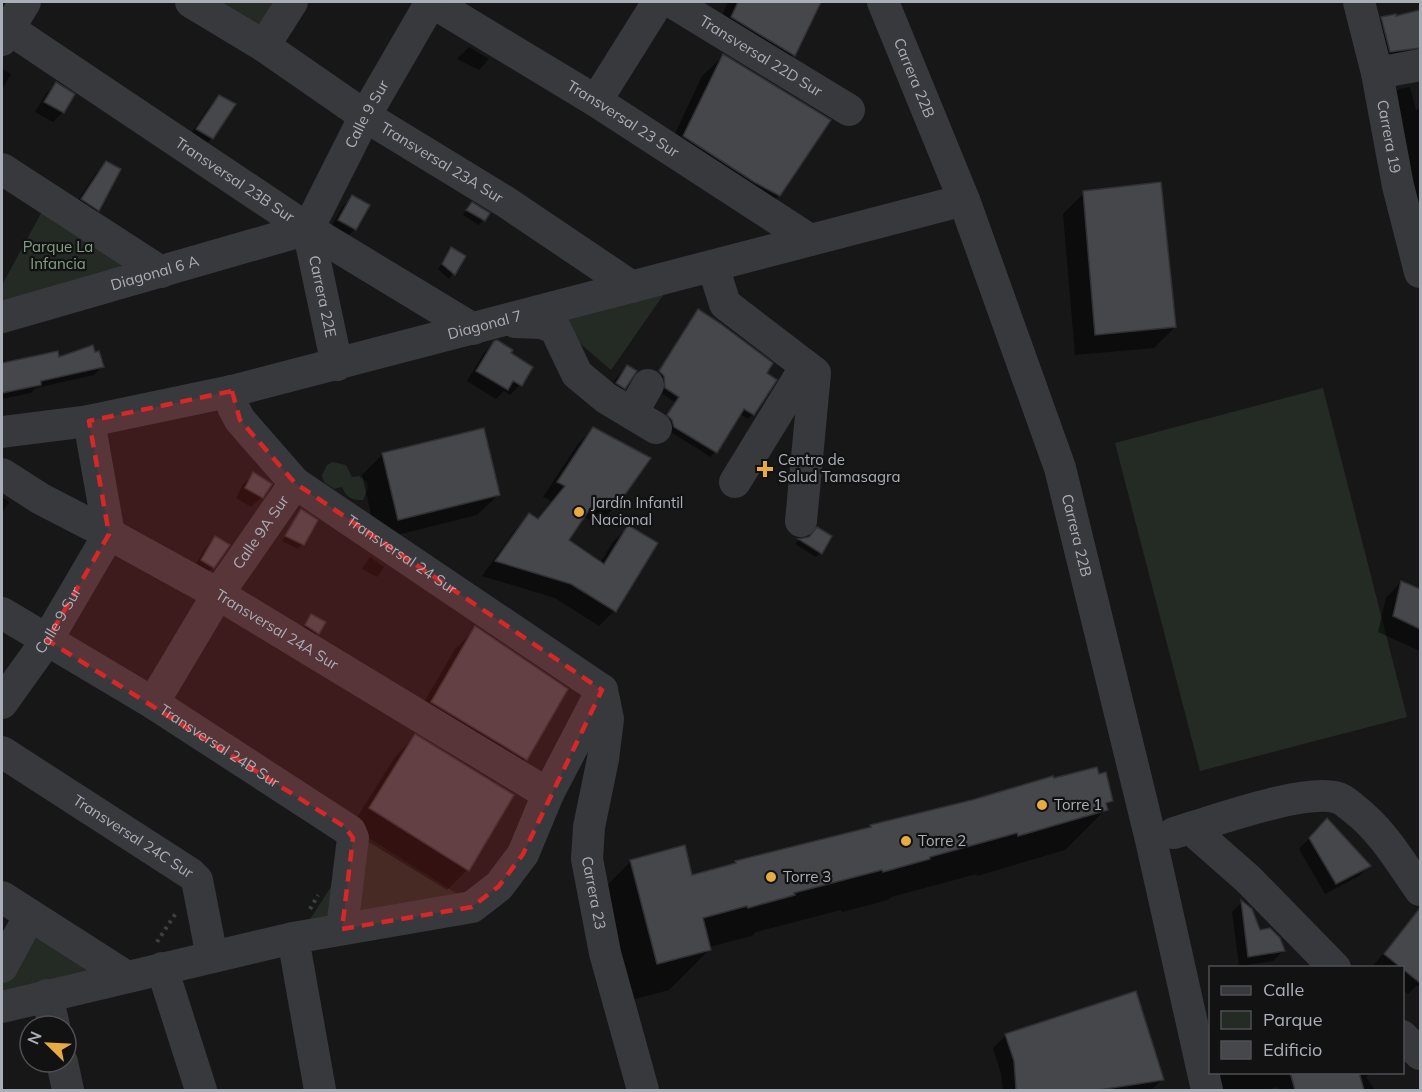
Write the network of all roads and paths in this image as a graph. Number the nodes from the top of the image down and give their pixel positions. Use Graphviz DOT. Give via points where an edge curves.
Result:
graph roads {
  1 [pos="25,2"];
  2 [pos="191,2"];
  3 [pos="292,2"];
  4 [pos="431,2"];
  5 [pos="658,2"];
  6 [pos="672,2"];
  7 [pos="884,2"];
  8 [pos="1359,2"];
  9 [pos="4,31"];
  10 [pos="264,46"];
  11 [pos="1420,65"];
  12 [pos="1377,74"];
  13 [pos="596,101"];
  14 [pos="849,110"];
  15 [pos="365,116"];
  16 [pos="2,169"];
  17 [pos="1409,184"];
  18 [pos="964,200"];
  19 [pos="309,229"];
  20 [pos="810,240"];
  21 [pos="713,266"];
  22 [pos="1420,272"];
  23 [pos="161,273"];
  24 [pos="632,288"];
  25 [pos="2,318"];
  26 [pos="485,326"];
  27 [pos="338,365"];
  28 [pos="806,366"];
  29 [pos="648,385"];
  30 [pos="232,391"];
  31 [pos="89,421"];
  32 [pos="2,432"];
  33 [pos="2,474"];
  34 [pos="735,482"];
  35 [pos="295,483"];
  36 [pos="801,521"];
  37 [pos="109,534"];
  38 [pos="218,594"];
  39 [pos="2,613"];
  40 [pos="47,640"];
  41 [pos="602,690"];
  42 [pos="2,703"];
  43 [pos="153,703"];
  44 [pos="2,752"];
  45 [pos="549,794"];
  46 [pos="1190,828"];
  47 [pos="1151,840"];
  48 [pos="197,880"];
  49 [pos="1420,890"];
  50 [pos="2,897"];
  51 [pos="30,915"];
  52 [pos="342,929"];
  53 [pos="292,938"];
  54 [pos="212,957"];
  55 [pos="1333,966"];
  56 [pos="2,967"];
  57 [pos="141,973"];
  58 [pos="47,995"];
  59 [pos="2,1007"];
  60 [pos="51,1014"];
  61 [pos="1404,1038"];
  62 [pos="1420,1054"];
  63 [pos="65,1074"];
  64 [pos="68,1090"];
  65 [pos="201,1090"];
  66 [pos="320,1090"];
  67 [pos="643,1090"];
  68 [pos="1207,1090"];
  1 -- 9 [label="street"];
  2 -- 10 [label="street, Transversal 23A Sur"];
  3 -- 10 [label="street"];
  4 -- 13 [label="street, Transversal 23 Sur"];
  4 -- 15 [label="street, Calle 9 Sur"];
  5 -- 13 [label="street"];
  6 -- 14 [label="street, Transversal 22D Sur"];
  7 -- 18 [label="street, Carrera 22B"];
  8 -- 12 [label="street, Carrera 19"];
  9 -- 19 [label="street, Transversal 23B Sur"];
  10 -- 15 [label="street, Transversal 23A Sur"];
  11 -- 12 [label="street"];
  12 -- 17 [label="street, Carrera 19"];
  13 -- 20 [label="street, Transversal 23 Sur"];
  15 -- 19 [label="street, Calle 9 Sur"];
  15 -- 24 [label="street, Transversal 23A Sur" via="506,202"];
  16 -- 23 [label="street"];
  17 -- 22 [label="street, Carrera 19"];
  18 -- 20 [label="street, Diagonal 7"];
  18 -- 47 [label="street, Carrera 22B" via="1060,468"];
  19 -- 23 [label="street, Diagonal 6 A"];
  19 -- 26 [label="street, Transversal 23B Sur"];
  19 -- 27 [label="street, Carrera 22E"];
  20 -- 21 [label="street, Diagonal 7"];
  21 -- 24 [label="street, Diagonal 7"];
  21 -- 28 [label="street" via="724,304"];
  23 -- 25 [label="street, Diagonal 6 A"];
  24 -- 26 [label="street, Diagonal 7"];
  26 -- 27 [label="street, Diagonal 7"];
  26 -- 29 [label="street" via="530,322 555,328 577,374 606,398 644,420"];
  27 -- 30 [label="street, Diagonal 7"];
  28 -- 34 [label="street"];
  28 -- 36 [label="street" via="815,373"];
  30 -- 31 [label="street, Diagonal 7"];
  30 -- 35 [label="street, Transversal 24 Sur" via="233,407 240,420"];
  31 -- 32 [label="street, Diagonal 7"];
  31 -- 37 [label="street"];
  33 -- 37 [label="street, Transversal 24A Sur" via="41,500"];
  35 -- 38 [label="street, Calle 9A Sur"];
  35 -- 41 [label="street, Transversal 24 Sur"];
  37 -- 38 [label="street, Transversal 24A Sur"];
  37 -- 40 [label="street, Calle 9 Sur"];
  38 -- 43 [label="street, Calle 9A Sur"];
  38 -- 45 [label="street, Transversal 24A Sur"];
  39 -- 40 [label="street, Transversal 24B Sur"];
  40 -- 42 [label="street, Calle 9 Sur"];
  40 -- 43 [label="street, Transversal 24B Sur"];
  41 -- 45 [label="street"];
  41 -- 67 [label="street, Carrera 23" via="608,719 587,859 605,953"];
  43 -- 52 [label="street, Transversal 24B Sur" via="350,831 353,838"];
  44 -- 48 [label="street, Transversal 24C Sur"];
  45 -- 52 [label="street" via="523,854 500,886 472,907"];
  46 -- 47 [label="street"];
  46 -- 49 [label="street" via="1314,795 1339,798 1365,818 1400,858"];
  46 -- 55 [label="street" via="1248,879"];
  47 -- 68 [label="street, Carrera 22B"];
  48 -- 54 [label="street, Transversal 24C Sur"];
  48 -- 57 [label="path"];
  50 -- 51 [label="street"];
  51 -- 56 [label="street"];
  51 -- 57 [label="street"];
  52 -- 53 [label="street"];
  53 -- 54 [label="street"];
  53 -- 66 [label="street"];
  54 -- 57 [label="street"];
  57 -- 58 [label="street"];
  57 -- 65 [label="street"];
  58 -- 59 [label="street"];
  58 -- 60 [label="street"];
  61 -- 62 [label="street"];
  63 -- 64 [label="street"];
}
